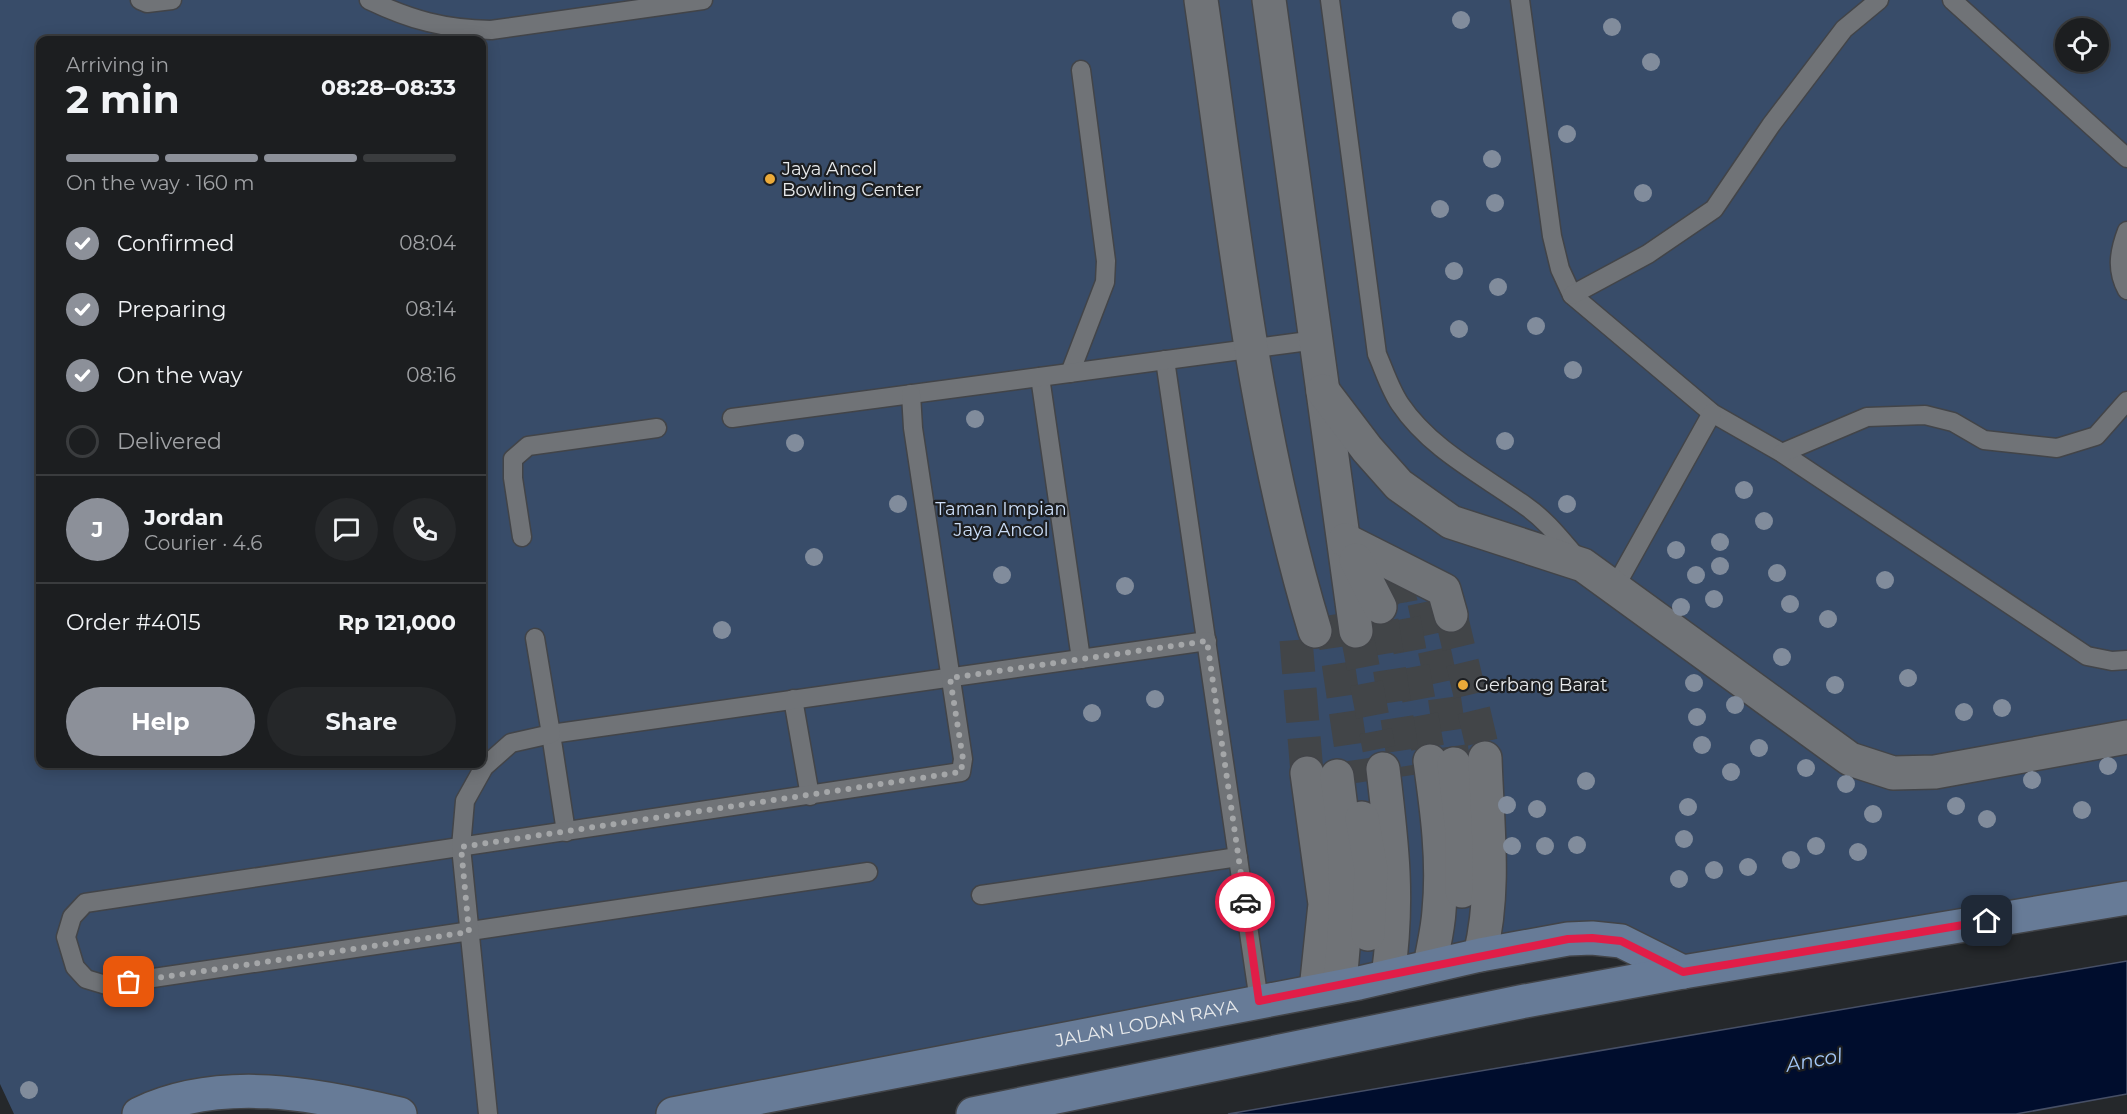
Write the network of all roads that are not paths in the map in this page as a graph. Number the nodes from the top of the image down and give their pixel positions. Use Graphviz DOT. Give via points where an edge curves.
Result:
graph roads {
  1 [pos="140,0"];
  2 [pos="172,0"];
  3 [pos="369,0"];
  4 [pos="703,0"];
  5 [pos="1201,0"];
  6 [pos="1269,0"];
  7 [pos="1330,0"];
  8 [pos="1520,0"];
  9 [pos="1879,0"];
  10 [pos="1952,0"];
  11 [pos="1081,70"];
  12 [pos="2127,158"];
  13 [pos="2127,231"];
  14 [pos="2127,290"];
  15 [pos="1572,295"];
  16 [pos="1316,340"];
  17 [pos="1252,348"];
  18 [pos="1165,360"];
  19 [pos="1070,373"];
  20 [pos="1041,377"];
  21 [pos="1323,391"];
  22 [pos="911,394"];
  23 [pos="2127,401"];
  24 [pos="1712,413"];
  25 [pos="732,418"];
  26 [pos="657,429"];
  27 [pos="1782,453"];
  28 [pos="522,537"];
  29 [pos="1345,540"];
  30 [pos="1583,565"];
  31 [pos="1615,587"];
  32 [pos="1380,607"];
  33 [pos="1451,615"];
  34 [pos="536,638"];
  35 [pos="1207,641"];
  36 [pos="1082,659"];
  37 [pos="2127,660"];
  38 [pos="950,678"];
  39 [pos="793,699"];
  40 [pos="551,734"];
  41 [pos="2127,737"];
  42 [pos="486,765"];
  43 [pos="483,768"];
  44 [pos="1395,770"];
  45 [pos="810,796"];
  46 [pos="566,832"];
  47 [pos="461,847"];
  48 [pos="1238,856"];
  49 [pos="867,872"];
  50 [pos="981,895"];
  51 [pos="2127,898"];
  52 [pos="469,932"];
  53 [pos="1683,972"];
  54 [pos="1397,974"];
  55 [pos="1259,1001"];
  56 [pos="139,1114"];
  57 [pos="400,1114"];
  58 [pos="488,1114"];
  59 [pos="673,1114"];
  60 [pos="973,1114"];
  1 -- 2 [label="lane"];
  3 -- 4 [label="lane" via="408,18 455,29 491,30"];
  5 -- 17 [label="street"];
  6 -- 16 [label="street"];
  7 -- 30 [label="lane" via="1377,354 1386,377 1398,403 1419,428 1529,508"];
  8 -- 15 [label="lane" via="1551,236"];
  9 -- 15 [label="lane" via="1844,29 1714,209 1648,255"];
  10 -- 12 [label="lane"];
  11 -- 19 [label="lane" via="1106,261 1105,282"];
  13 -- 14 [label="lane" via="2119,252 2120,278"];
  15 -- 24 [label="lane"];
  16 -- 17 [label="lane"];
  16 -- 21 [label="street"];
  17 -- 18 [label="lane"];
  17 -- 29 [label="street" via="1296,568 1325,630"];
  18 -- 19 [label="lane"];
  18 -- 35 [label="lane"];
  19 -- 20 [label="lane"];
  20 -- 22 [label="lane"];
  20 -- 36 [label="lane"];
  21 -- 29 [label="street"];
  21 -- 30 [label="street" via="1366,449 1399,485 1451,522"];
  22 -- 25 [label="lane"];
  22 -- 38 [label="lane"];
  23 -- 27 [label="lane" via="2096,436 2057,448 1984,440 1953,422 1925,415 1867,417"];
  24 -- 27 [label="lane"];
  24 -- 31 [label="lane"];
  26 -- 28 [label="lane" via="528,446 513,459"];
  27 -- 37 [label="lane" via="2068,645 2087,656"];
  29 -- 32 [label="street"];
  29 -- 33 [label="street" via="1444,590"];
  30 -- 31 [label="street"];
  31 -- 41 [label="street" via="1850,759 1893,774 1935,772"];
  34 -- 40 [label="lane"];
  35 -- 36 [label="lane"];
  35 -- 48 [label="lane"];
  36 -- 38 [label="lane"];
  38 -- 39 [label="lane"];
  38 -- 45 [label="lane" via="963,759 961,772"];
  39 -- 40 [label="lane"];
  39 -- 45 [label="lane"];
  40 -- 42 [label="lane" via="511,743"];
  40 -- 46 [label="lane"];
  43 -- 47 [label="lane" via="465,801"];
  44 -- 54 [label="street" via="1416,925"];
  44 -- 54 [label="street" via="1371,869 1369,929"];
  44 -- 54 [label="street" via="1325,904"];
  44 -- 54 [label="street" via="1462,831 1462,897"];
  45 -- 46 [label="lane"];
  46 -- 47 [label="lane"];
  47 -- 52 [label="lane"];
  47 -- 52 [label="lane" via="85,903 72,917 66,937 75,967 86,979 106,985"];
  48 -- 50 [label="lane"];
  48 -- 55 [label="lane"];
  49 -- 52 [label="lane"];
  51 -- 53 [label="main road"];
  52 -- 58 [label="lane"];
  53 -- 54 [label="main road, JALAN LODAN RAYA" via="1621,941 1592,938 1568,939"];
  53 -- 60 [label="main road"];
  54 -- 55 [label="main road, JALAN LODAN RAYA"];
  55 -- 59 [label="main road, JALAN LODAN RAYA"];
  56 -- 57 [label="main road" via="164,1102 215,1093 268,1091 357,1103"];
}
